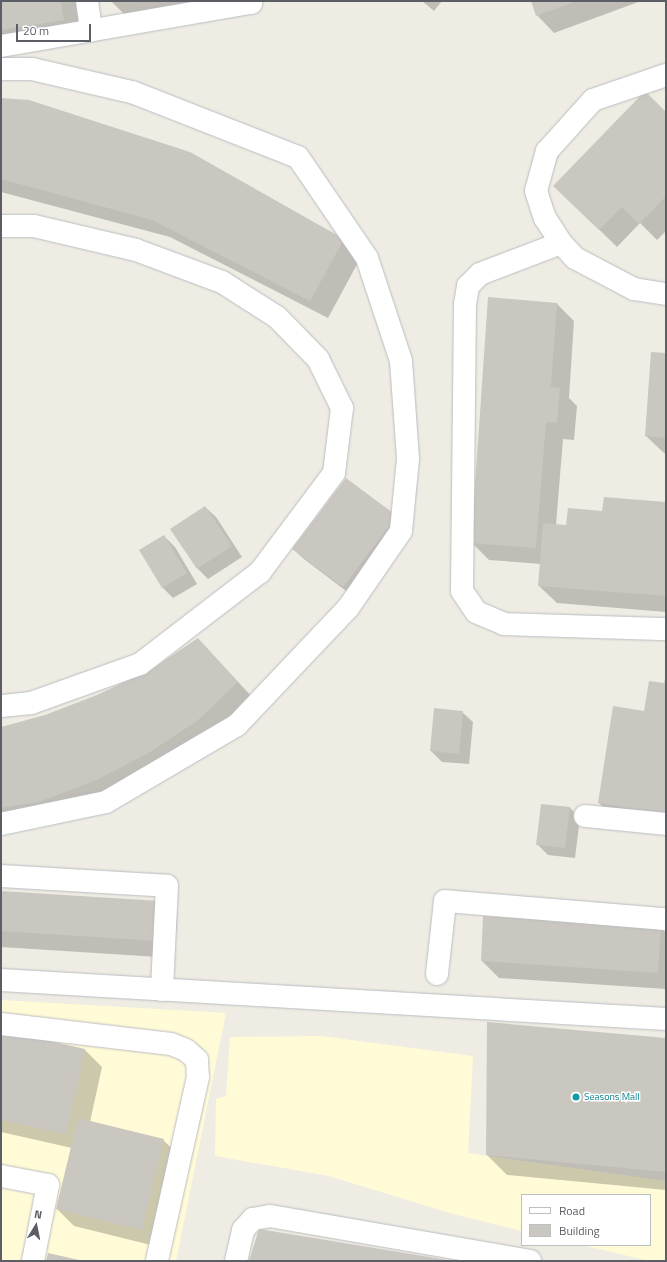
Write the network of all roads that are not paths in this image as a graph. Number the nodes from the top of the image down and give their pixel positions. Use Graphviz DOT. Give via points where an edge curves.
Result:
graph roads {
  1 [pos="87,1"];
  2 [pos="251,1"];
  3 [pos="91,31"];
  4 [pos="1,46"];
  5 [pos="1,69"];
  6 [pos="666,75"];
  7 [pos="1,226"];
  8 [pos="561,243"];
  9 [pos="666,294"];
  10 [pos="666,629"];
  11 [pos="1,706"];
  12 [pos="585,816"];
  13 [pos="1,824"];
  14 [pos="666,824"];
  15 [pos="1,876"];
  16 [pos="666,919"];
  17 [pos="437,974"];
  18 [pos="1,980"];
  19 [pos="162,990"];
  20 [pos="666,1019"];
  21 [pos="1,1024"];
  22 [pos="1,1176"];
  23 [pos="33,1261"];
  24 [pos="157,1261"];
  25 [pos="236,1261"];
  26 [pos="530,1261"];
  1 -- 3 [label="street"];
  2 -- 3 [label="street"];
  3 -- 4 [label="street"];
  5 -- 13 [label="street" via="32,70 132,92 298,157 367,258 401,361 408,459 401,531 348,608 237,725 106,802"];
  6 -- 8 [label="street" via="593,100 547,151 536,191 545,218"];
  7 -- 11 [label="street" via="34,226 136,250 222,282 277,317 318,360 342,408 334,473 260,572 140,664 31,703"];
  8 -- 9 [label="street" via="575,258 634,289"];
  8 -- 10 [label="street" via="480,274 468,286 465,304 462,591 476,612 504,624"];
  12 -- 14 [label="street"];
  15 -- 19 [label="street" via="167,886"];
  16 -- 17 [label="street" via="446,901"];
  18 -- 19 [label="street"];
  19 -- 20 [label="street"];
  21 -- 24 [label="street" via="171,1044 186,1050 197,1060 198,1077"];
  22 -- 23 [label="street" via="48,1185"];
  25 -- 26 [label="street" via="243,1230 253,1219 270,1216"];
}
